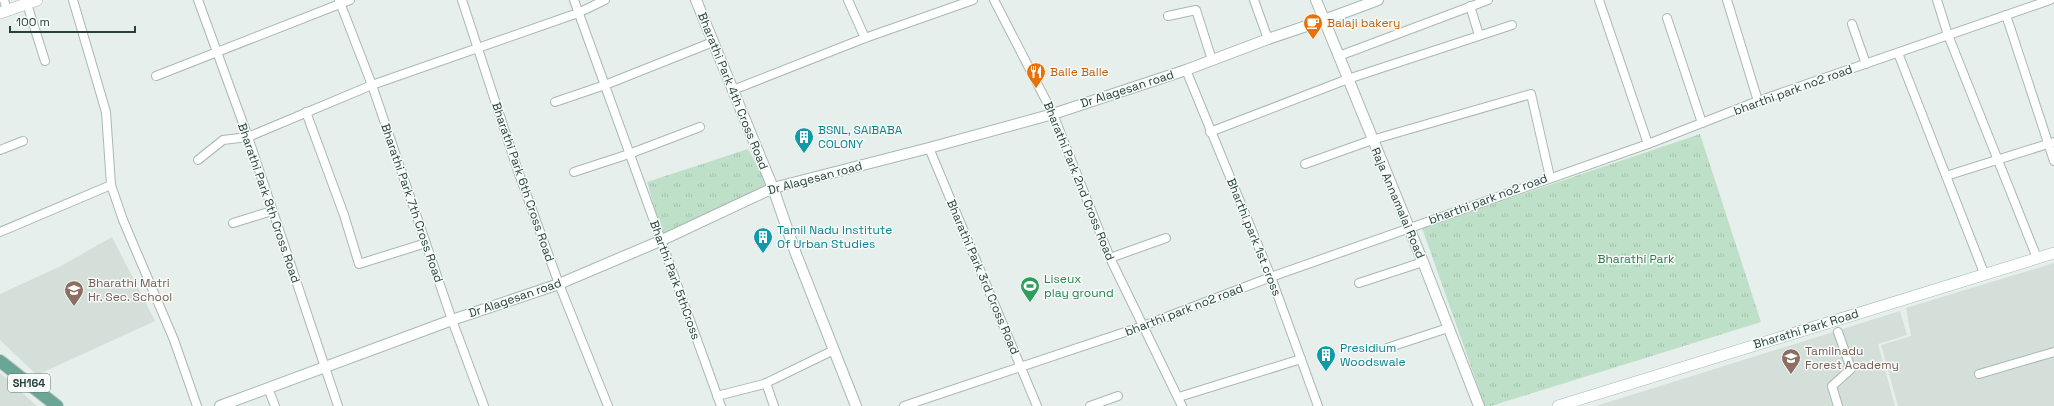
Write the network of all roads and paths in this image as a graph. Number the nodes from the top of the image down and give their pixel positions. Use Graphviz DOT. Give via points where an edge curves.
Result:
graph roads {
  1 [pos="73,0"];
  2 [pos="198,0"];
  3 [pos="350,0"];
  4 [pos="462,0"];
  5 [pos="574,0"];
  6 [pos="605,0"];
  7 [pos="696,0"];
  8 [pos="848,0"];
  9 [pos="973,0"];
  10 [pos="994,0"];
  11 [pos="1254,0"];
  12 [pos="1316,0"];
  13 [pos="1378,0"];
  14 [pos="1488,0"];
  15 [pos="1598,0"];
  16 [pos="1727,0"];
  17 [pos="1938,0"];
  18 [pos="2050,0"];
  19 [pos="32,2"];
  20 [pos="339,2"];
  21 [pos="1470,6"];
  22 [pos="4,8"];
  23 [pos="578,13"];
  24 [pos="2006,15"];
  25 [pos="1168,16"];
  26 [pos="1667,18"];
  27 [pos="1324,20"];
  28 [pos="1852,24"];
  29 [pos="1512,25"];
  30 [pos="1480,35"];
  31 [pos="1948,35"];
  32 [pos="865,38"];
  33 [pos="1268,39"];
  34 [pos="713,42"];
  35 [pos="478,47"];
  36 [pos="217,52"];
  37 [pos="1898,52"];
  38 [pos="1340,56"];
  39 [pos="1212,60"];
  40 [pos="44,61"];
  41 [pos="1866,64"];
  42 [pos="1186,70"];
  43 [pos="156,76"];
  44 [pos="1348,79"];
  45 [pos="372,85"];
  46 [pos="605,85"];
  47 [pos="733,90"];
  48 [pos="1758,101"];
  49 [pos="556,102"];
  50 [pos="306,112"];
  51 [pos="1053,114"];
  52 [pos="1702,124"];
  53 [pos="700,127"];
  54 [pos="1210,132"];
  55 [pos="248,137"];
  56 [pos="1372,140"];
  57 [pos="23,141"];
  58 [pos="2051,143"];
  59 [pos="1648,144"];
  60 [pos="0,148"];
  61 [pos="929,148"];
  62 [pos="629,154"];
  63 [pos="1998,158"];
  64 [pos="198,160"];
  65 [pos="2054,161"];
  66 [pos="1305,164"];
  67 [pos="574,172"];
  68 [pos="1946,176"];
  69 [pos="1550,177"];
  70 [pos="111,185"];
  71 [pos="773,188"];
  72 [pos="272,211"];
  73 [pos="233,223"];
  74 [pos="1408,228"];
  75 [pos="0,232"];
  76 [pos="1166,238"];
  77 [pos="660,241"];
  78 [pos="426,243"];
  79 [pos="2054,253"];
  80 [pos="1110,258"];
  81 [pos="2037,258"];
  82 [pos="1423,262"];
  83 [pos="1984,273"];
  84 [pos="1271,277"];
  85 [pos="1359,283"];
  86 [pos="559,284"];
  87 [pos="452,320"];
  88 [pos="1143,326"];
  89 [pos="1448,328"];
  90 [pos="1838,332"];
  91 [pos="1388,348"];
  92 [pos="834,350"];
  93 [pos="2054,352"];
  94 [pos="1301,359"];
  95 [pos="0,361"];
  96 [pos="1020,366"];
  97 [pos="325,368"];
  98 [pos="1979,374"];
  99 [pos="766,383"];
  100 [pos="268,388"];
  101 [pos="717,396"];
  102 [pos="1118,396"];
  103 [pos="1179,397"];
  104 [pos="57,406"];
  105 [pos="197,406"];
  106 [pos="220,406"];
  107 [pos="275,406"];
  108 [pos="338,406"];
  109 [pos="484,406"];
  110 [pos="608,406"];
  111 [pos="721,406"];
  112 [pos="774,406"];
  113 [pos="856,406"];
  114 [pos="904,406"];
  115 [pos="1037,406"];
  116 [pos="1090,406"];
  117 [pos="1182,406"];
  118 [pos="1318,406"];
  119 [pos="1479,406"];
  120 [pos="1558,406"];
  121 [pos="1838,406"];
  1 -- 70 [label="street" via="106,112"];
  2 -- 36 [label="street, Bharathi Park 8th Cross Road"];
  3 -- 20 [label="street"];
  4 -- 35 [label="street, Bharathi Park 6th Cross Road"];
  5 -- 23 [label="street, Bharthi Park 5thCross"];
  6 -- 23 [label="street"];
  7 -- 34 [label="street, Bharathi Park 4th Cross Road"];
  8 -- 32 [label="street"];
  9 -- 32 [label="street"];
  10 -- 51 [label="street, Bharathi Park 2nd Cross Road"];
  11 -- 33 [label="street"];
  12 -- 27 [label="street, Raja Annamalai Road"];
  13 -- 27 [label="street, Dr Alagesan road"];
  14 -- 21 [label="street"];
  15 -- 59 [label="street"];
  16 -- 48 [label="street"];
  17 -- 31 [label="street"];
  18 -- 24 [label="street, bharthi park no2 road"];
  19 -- 22 [label="main road"];
  19 -- 40 [label="street"];
  20 -- 36 [label="street"];
  20 -- 45 [label="street, Bharathi Park 7th Cross Road"];
  21 -- 30 [label="street"];
  21 -- 38 [label="street"];
  23 -- 35 [label="street"];
  23 -- 46 [label="street, Bharthi Park 5thCross"];
  24 -- 31 [label="street, bharthi park no2 road"];
  24 -- 58 [label="street"];
  25 -- 39 [label="street" via="1196,10"];
  26 -- 52 [label="street"];
  27 -- 33 [label="street, Dr Alagesan road"];
  27 -- 38 [label="street, Raja Annamalai Road"];
  28 -- 41 [label="street"];
  29 -- 30 [label="street"];
  30 -- 44 [label="street"];
  31 -- 37 [label="street, bharthi park no2 road"];
  31 -- 63 [label="street"];
  32 -- 47 [label="street"];
  33 -- 39 [label="street, Dr Alagesan road"];
  34 -- 46 [label="street"];
  34 -- 47 [label="street, Bharathi Park 4th Cross Road"];
  35 -- 45 [label="street"];
  35 -- 86 [label="street, Bharathi Park 6th Cross Road" via="518,171"];
  36 -- 43 [label="street"];
  36 -- 55 [label="street, Bharathi Park 8th Cross Road"];
  37 -- 41 [label="street, bharthi park no2 road"];
  37 -- 68 [label="street"];
  38 -- 44 [label="street, Raja Annamalai Road"];
  39 -- 42 [label="street, Dr Alagesan road"];
  41 -- 48 [label="street, bharthi park no2 road"];
  42 -- 51 [label="street, Dr Alagesan road"];
  42 -- 54 [label="street, Bharthi park 1st cross"];
  44 -- 54 [label="street"];
  44 -- 56 [label="street, Raja Annamalai Road"];
  45 -- 50 [label="street"];
  45 -- 78 [label="street, Bharathi Park 7th Cross Road"];
  46 -- 49 [label="street"];
  46 -- 62 [label="street, Bharthi Park 5thCross"];
  47 -- 71 [label="street, Bharathi Park 4th Cross Road"];
  48 -- 52 [label="street, bharthi park no2 road"];
  50 -- 55 [label="street"];
  50 -- 78 [label="street" via="359,264"];
  51 -- 61 [label="street, Dr Alagesan road"];
  51 -- 80 [label="street, Bharathi Park 2nd Cross Road"];
  52 -- 59 [label="street, bharthi park no2 road"];
  53 -- 62 [label="street"];
  54 -- 84 [label="street, Bharthi park 1st cross"];
  55 -- 64 [label="street" via="223,140"];
  55 -- 72 [label="street, Bharathi Park 8th Cross Road"];
  56 -- 66 [label="street"];
  56 -- 69 [label="street" via="1531,94"];
  56 -- 74 [label="street, Raja Annamalai Road"];
  57 -- 60 [label="street"];
  58 -- 63 [label="street"];
  58 -- 65 [label="street"];
  59 -- 69 [label="street, bharthi park no2 road"];
  61 -- 71 [label="street, Dr Alagesan road"];
  61 -- 96 [label="street, Bharathi Park 3rd Cross Road"];
  62 -- 67 [label="street"];
  62 -- 77 [label="street, Bharthi Park 5thCross"];
  63 -- 68 [label="street"];
  63 -- 81 [label="street"];
  68 -- 83 [label="street"];
  69 -- 74 [label="street, bharthi park no2 road"];
  70 -- 75 [label="street"];
  70 -- 105 [label="street" via="123,220 174,340"];
  71 -- 77 [label="street, Dr Alagesan road"];
  71 -- 92 [label="street, Bharathi Park 4th Cross Road"];
  72 -- 73 [label="street"];
  72 -- 97 [label="street, Bharathi Park 8th Cross Road"];
  74 -- 82 [label="street, Raja Annamalai Road"];
  74 -- 84 [label="street, bharthi park no2 road"];
  76 -- 80 [label="street"];
  77 -- 86 [label="street, Dr Alagesan road"];
  77 -- 101 [label="street, Bharthi Park 5thCross"];
  78 -- 87 [label="street, Bharathi Park 7th Cross Road"];
  79 -- 81 [label="main road, Bharathi Park Road"];
  80 -- 88 [label="street, Bharathi Park 2nd Cross Road"];
  81 -- 83 [label="main road, Bharathi Park Road"];
  82 -- 85 [label="street"];
  82 -- 89 [label="street, Raja Annamalai Road"];
  83 -- 120 [label="main road, Bharathi Park Road"];
  84 -- 88 [label="street, bharthi park no2 road"];
  84 -- 94 [label="street, Bharthi park 1st cross"];
  86 -- 87 [label="street, Dr Alagesan road"];
  86 -- 110 [label="street, Bharathi Park 6th Cross Road"];
  87 -- 97 [label="street, Dr Alagesan road"];
  87 -- 109 [label="street, Bharathi Park 7th Cross Road"];
  88 -- 96 [label="street, bharthi park no2 road"];
  88 -- 103 [label="street, Bharathi Park 2nd Cross Road"];
  89 -- 91 [label="street"];
  89 -- 119 [label="street, Raja Annamalai Road"];
  90 -- 121 [label="street" via="1851,369 1832,386"];
  92 -- 99 [label="street"];
  92 -- 113 [label="street, Bharathi Park 4th Cross Road"];
  93 -- 98 [label="street"];
  94 -- 103 [label="street"];
  94 -- 118 [label="street, Bharthi park 1st cross"];
  95 -- 104 [label="main road, SH164"];
  96 -- 114 [label="street, bharthi park no2 road"];
  96 -- 115 [label="street, Bharathi Park 3rd Cross Road"];
  97 -- 100 [label="street, Dr Alagesan road"];
  97 -- 108 [label="street, Bharathi Park 8th Cross Road"];
  99 -- 101 [label="street"];
  99 -- 112 [label="street"];
  100 -- 106 [label="street, Dr Alagesan road"];
  100 -- 107 [label="street"];
  101 -- 111 [label="street, Bharthi Park 5thCross"];
  102 -- 116 [label="street"];
  103 -- 117 [label="street, Bharathi Park 2nd Cross Road"];
}
